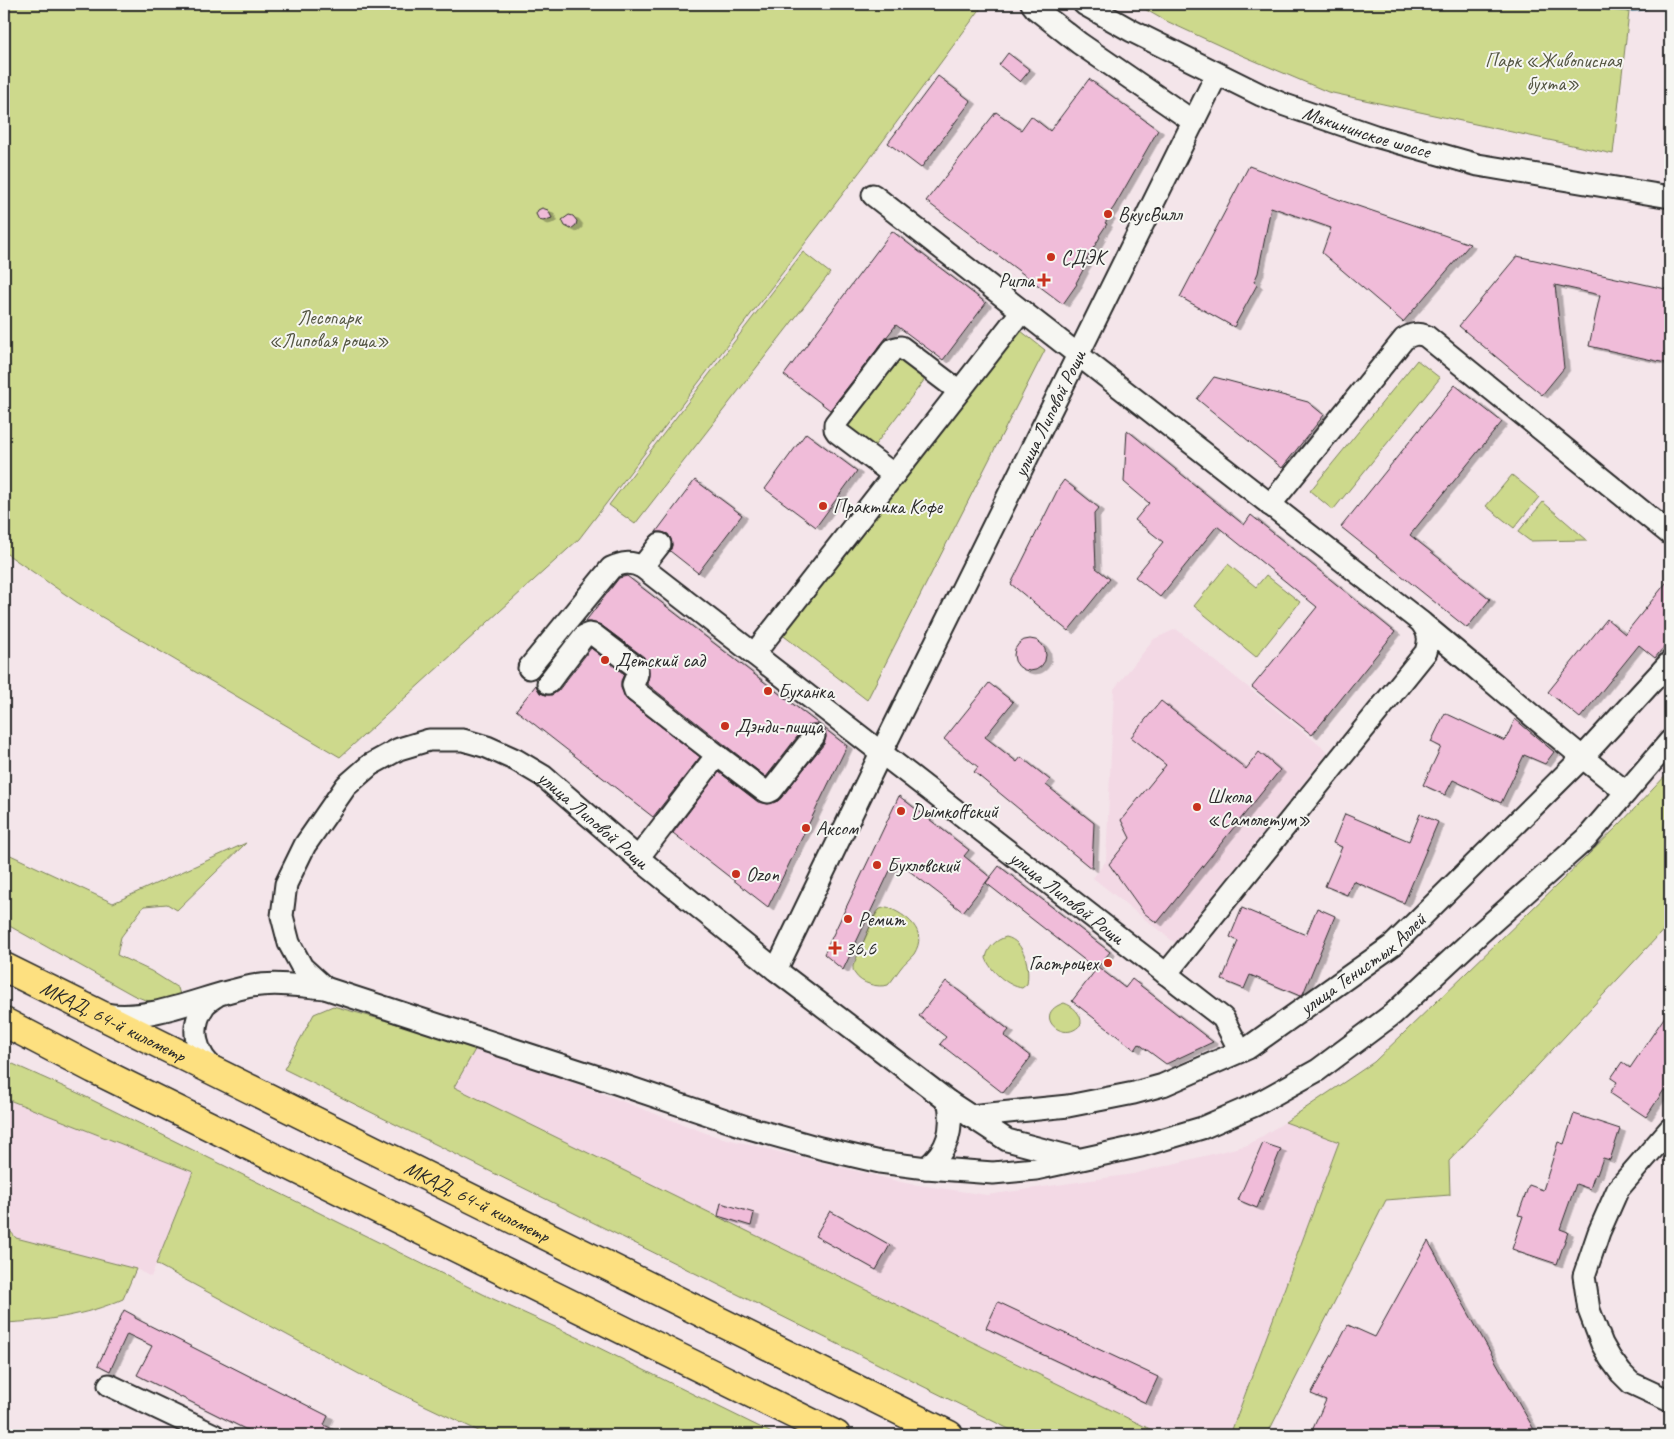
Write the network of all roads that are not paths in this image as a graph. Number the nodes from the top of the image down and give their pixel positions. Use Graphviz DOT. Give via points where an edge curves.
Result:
graph roads {
  1 [pos="1032,4"];
  2 [pos="1084,4"];
  3 [pos="1218,74"];
  4 [pos="1194,122"];
  5 [pos="873,195"];
  6 [pos="1670,197"];
  7 [pos="1022,311"];
  8 [pos="1078,355"];
  9 [pos="959,391"];
  10 [pos="894,475"];
  11 [pos="1270,505"];
  12 [pos="1670,534"];
  13 [pos="660,544"];
  14 [pos="642,567"];
  15 [pos="1421,622"];
  16 [pos="754,654"];
  17 [pos="1670,662"];
  18 [pos="529,668"];
  19 [pos="548,683"];
  20 [pos="814,736"];
  21 [pos="1670,741"];
  22 [pos="881,753"];
  23 [pos="717,755"];
  24 [pos="1582,758"];
  25 [pos="1626,792"];
  26 [pos="638,858"];
  27 [pos="299,961"];
  28 [pos="4,967"];
  29 [pos="776,970"];
  30 [pos="1166,974"];
  31 [pos="285,985"];
  32 [pos="325,988"];
  33 [pos="216,996"];
  34 [pos="97,1013"];
  35 [pos="4,1022"];
  36 [pos="1240,1051"];
  37 [pos="218,1072"];
  38 [pos="950,1102"];
  39 [pos="970,1116"];
  40 [pos="1670,1129"];
  41 [pos="1078,1159"];
  42 [pos="926,1168"];
  43 [pos="109,1385"];
  44 [pos="1670,1401"];
  45 [pos="214,1435"];
  46 [pos="836,1435"];
  47 [pos="949,1435"];
  1 -- 4 [label="street" via="1079,42"];
  2 -- 3 [label="street, Мякининское шоссе"];
  3 -- 4 [label="street, улица Липовой Рощи"];
  3 -- 6 [label="street, Мякининское шоссе" via="1285,105 1375,136 1468,162"];
  4 -- 8 [label="street, улица Липовой Рощи"];
  5 -- 7 [label="street" via="984,291"];
  7 -- 8 [label="street"];
  7 -- 9 [label="street"];
  8 -- 11 [label="street"];
  8 -- 22 [label="street, улица Липовой Рощи"];
  9 -- 10 [label="street"];
  9 -- 10 [label="street" via="901,347 892,349 835,429"];
  10 -- 16 [label="street"];
  11 -- 12 [label="street" via="1404,339 1410,334 1419,334 1426,336"];
  11 -- 15 [label="street"];
  13 -- 14 [label="street"];
  14 -- 16 [label="street, улица Липовой Рощи" via="705,626"];
  14 -- 18 [label="street" via="623,563 610,568"];
  15 -- 24 [label="street"];
  15 -- 30 [label="street" via="1430,641 1426,652"];
  16 -- 22 [label="street, улица Липовой Рощи"];
  17 -- 24 [label="street, улица Тенистых Аллей"];
  19 -- 23 [label="street" via="584,636 594,635 636,668 637,676 632,685 635,691"];
  20 -- 23 [label="street" via="768,792"];
  21 -- 25 [label="street"];
  22 -- 29 [label="street"];
  22 -- 30 [label="street, улица Липовой Рощи" via="1016,869"];
  23 -- 26 [label="street"];
  24 -- 25 [label="street"];
  24 -- 36 [label="street, улица Тенистых Аллей" via="1393,945"];
  25 -- 41 [label="street" via="1586,839 1422,988 1318,1070 1255,1105 1202,1128 1141,1146"];
  26 -- 27 [label="street, улица Липовой Рощи" via="543,776 516,760 463,740 429,740 399,748 370,765 346,786 305,845 286,884 282,916 289,943"];
  26 -- 29 [label="street, улица Липовой Рощи"];
  27 -- 31 [label="street" via="297,971"];
  27 -- 32 [label="street, улица Липовой Рощи"];
  28 -- 34 [label="highway, МКАД, 64-й километр"];
  29 -- 38 [label="street, улица Липовой Рощи"];
  30 -- 36 [label="street, улица Липовой Рощи" via="1223,1018"];
  31 -- 32 [label="street"];
  31 -- 33 [label="street" via="254,986"];
  32 -- 42 [label="street" via="749,1128 871,1160"];
  33 -- 34 [label="street" via="142,1015 121,1017"];
  33 -- 37 [label="street" via="205,1004 196,1029 201,1055"];
  34 -- 37 [label="highway, МКАД, 64-й километр"];
  35 -- 46 [label="highway"];
  36 -- 39 [label="street, улица Тенистых Аллей" via="1163,1085 1119,1097"];
  37 -- 47 [label="highway, МКАД, 64-й километр"];
  38 -- 39 [label="street, улица Липовой Рощи"];
  38 -- 42 [label="street" via="950,1134 945,1148"];
  39 -- 41 [label="street, улица Липовой Рощи" via="1007,1140"];
  40 -- 44 [label="street" via="1618,1189 1584,1276 1589,1310 1610,1358 1632,1383"];
  41 -- 42 [label="street" via="1036,1169 993,1172"];
  43 -- 45 [label="street"];
}
